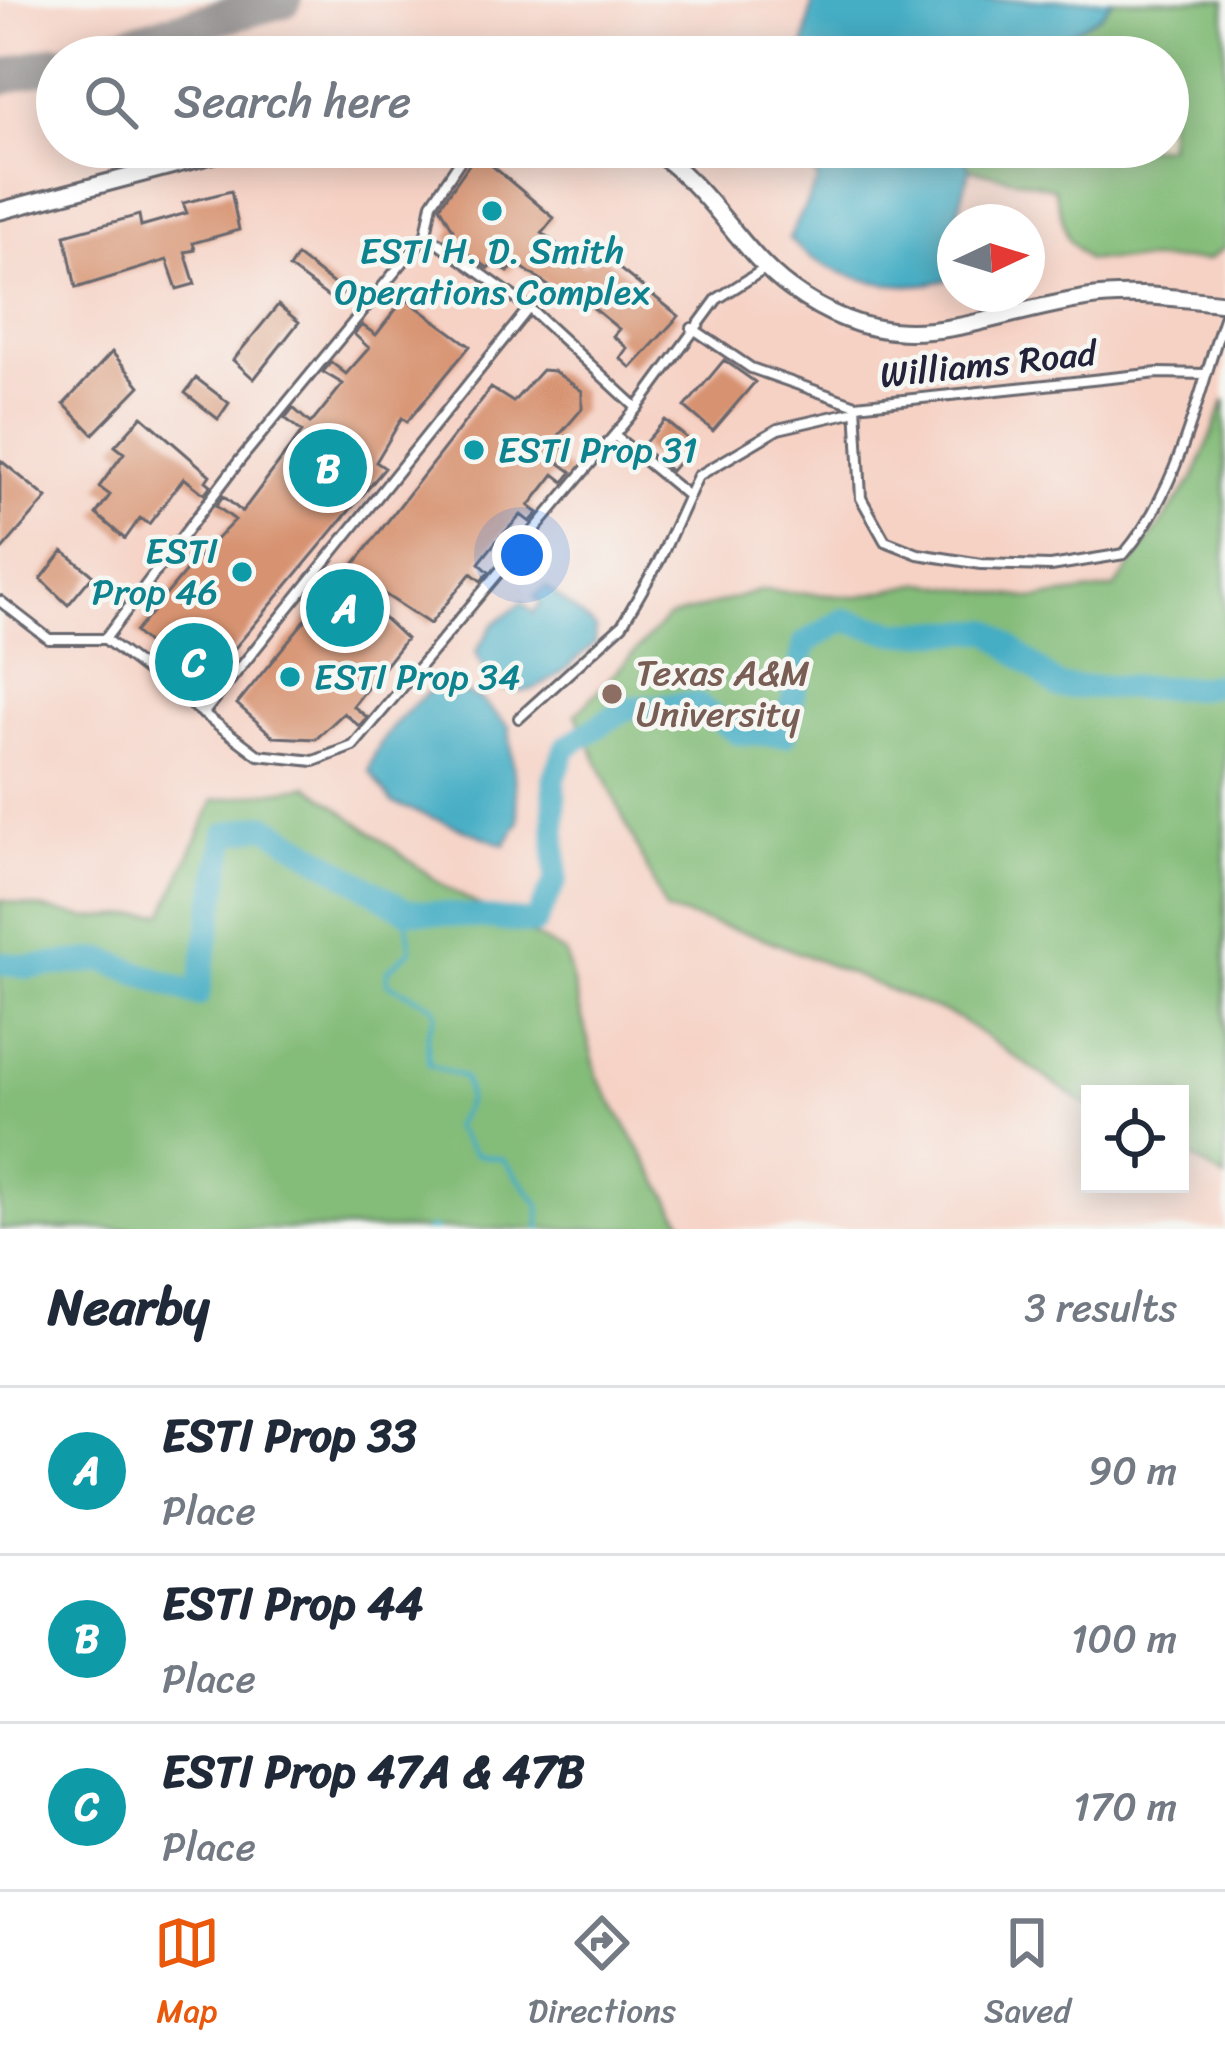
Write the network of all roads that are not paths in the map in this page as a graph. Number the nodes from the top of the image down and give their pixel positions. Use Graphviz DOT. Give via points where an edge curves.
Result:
graph roads {
  1 [pos="163,168"];
  2 [pos="455,168"];
  3 [pos="676,168"];
  4 [pos="0,211"];
  5 [pos="426,233"];
  6 [pos="769,266"];
  7 [pos="1225,303"];
  8 [pos="529,308"];
  9 [pos="1225,315"];
  10 [pos="692,328"];
  11 [pos="1206,374"];
  12 [pos="856,408"];
  13 [pos="638,409"];
  14 [pos="615,436"];
  15 [pos="686,494"];
  16 [pos="0,602"];
  17 [pos="105,639"];
  18 [pos="203,713"];
  19 [pos="519,718"];
  1 -- 4 [label="street"];
  2 -- 5 [label="lane" via="432,203"];
  3 -- 6 [label="street"];
  5 -- 8 [label="lane"];
  5 -- 17 [label="lane"];
  6 -- 7 [label="street" via="838,318 926,334 1093,297"];
  6 -- 10 [label="lane" via="717,299"];
  8 -- 13 [label="lane"];
  8 -- 18 [label="lane"];
  9 -- 11 [label="lane"];
  10 -- 12 [label="lane" via="751,368"];
  10 -- 13 [label="lane"];
  11 -- 12 [label="lane, Williams Road"];
  11 -- 12 [label="lane, Williams Road" via="1146,529 1124,554 1051,566 939,557 885,541 861,498"];
  12 -- 15 [label="lane" via="747,443 698,476"];
  13 -- 14 [label="lane"];
  14 -- 15 [label="lane"];
  14 -- 18 [label="lane" via="352,746 314,761 259,755"];
  15 -- 19 [label="lane" via="622,625"];
  16 -- 17 [label="lane" via="49,639"];
  17 -- 18 [label="lane"];
}
